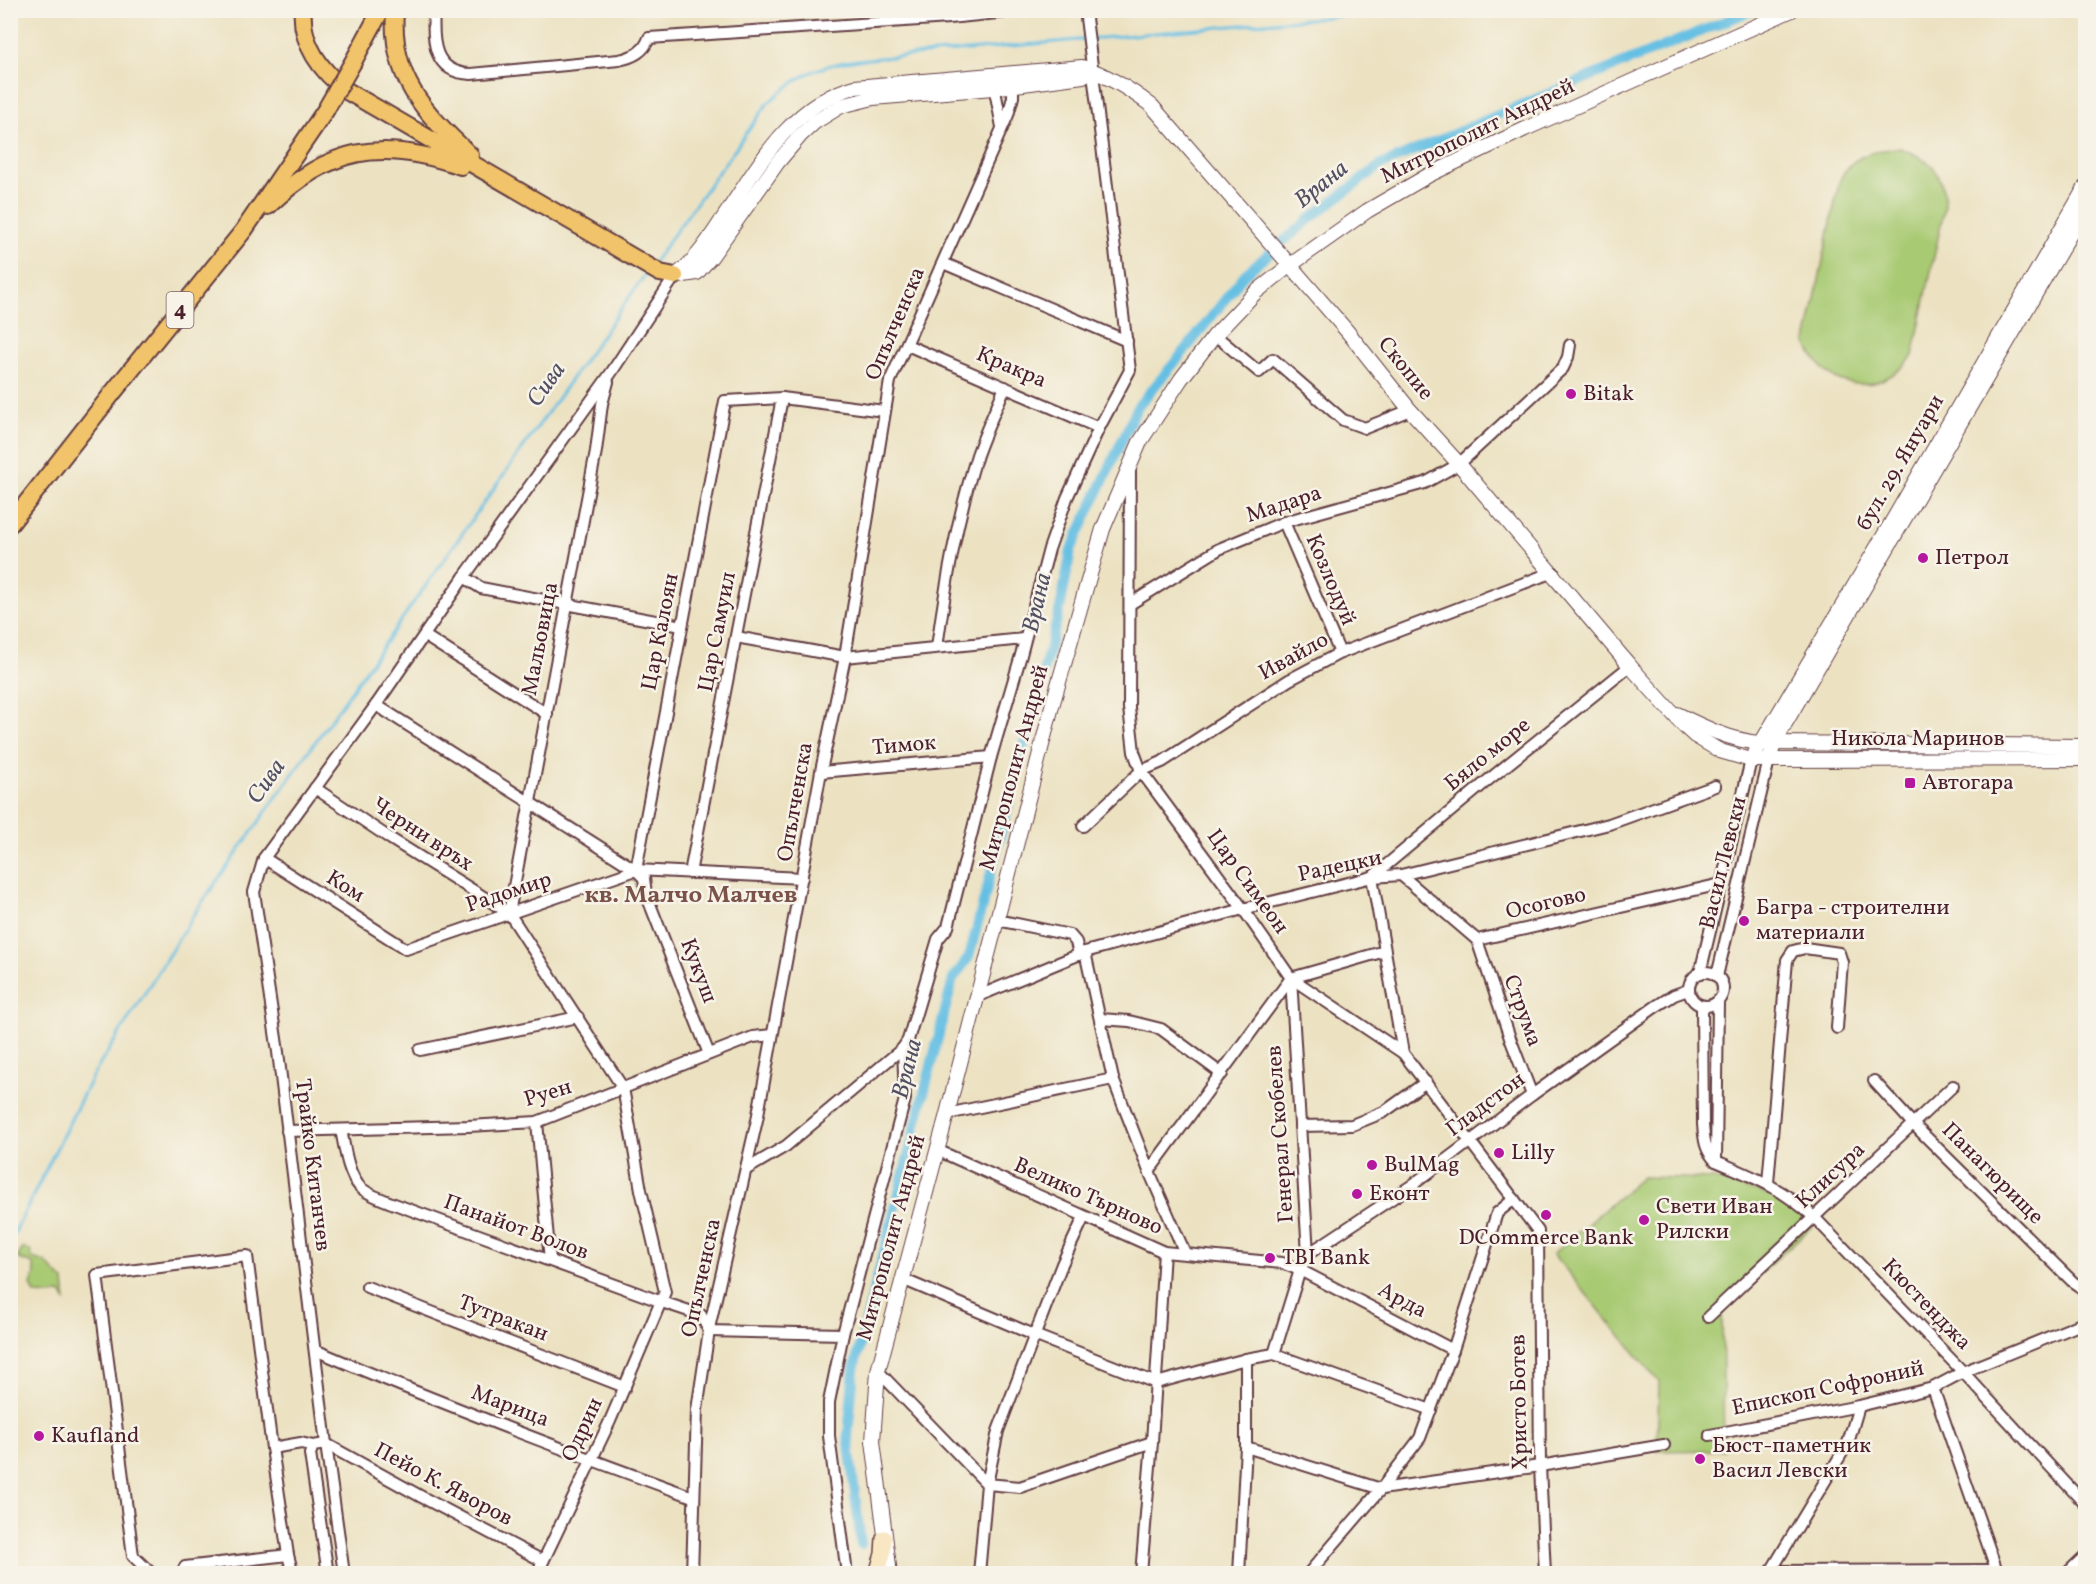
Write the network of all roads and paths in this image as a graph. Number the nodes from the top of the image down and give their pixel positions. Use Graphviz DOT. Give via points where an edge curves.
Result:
graph roads {
  1 [pos="303,10"];
  2 [pos="381,10"];
  3 [pos="395,10"];
  4 [pos="434,10"];
  5 [pos="1027,10"];
  6 [pos="1085,10"];
  7 [pos="1792,10"];
  8 [pos="1090,63"];
  9 [pos="1013,80"];
  10 [pos="993,82"];
  11 [pos="1002,127"];
  12 [pos="495,177"];
  13 [pos="2085,186"];
  14 [pos="2085,207"];
  15 [pos="244,230"];
  16 [pos="943,263"];
  17 [pos="1287,263"];
  18 [pos="668,274"];
  19 [pos="1215,335"];
  20 [pos="1127,340"];
  21 [pos="907,345"];
  22 [pos="1570,345"];
  23 [pos="611,373"];
  24 [pos="1005,387"];
  25 [pos="782,398"];
  26 [pos="1410,410"];
  27 [pos="884,411"];
  28 [pos="1099,428"];
  29 [pos="1130,463"];
  30 [pos="1459,464"];
  31 [pos="1284,522"];
  32 [pos="10,524"];
  33 [pos="1553,572"];
  34 [pos="464,577"];
  35 [pos="567,603"];
  36 [pos="1130,604"];
  37 [pos="682,626"];
  38 [pos="425,636"];
  39 [pos="736,637"];
  40 [pos="1023,639"];
  41 [pos="937,647"];
  42 [pos="1340,653"];
  43 [pos="845,657"];
  44 [pos="1630,666"];
  45 [pos="376,705"];
  46 [pos="1673,712"];
  47 [pos="547,714"];
  48 [pos="1786,722"];
  49 [pos="1759,743"];
  50 [pos="1774,744"];
  51 [pos="1809,745"];
  52 [pos="2085,746"];
  53 [pos="991,757"];
  54 [pos="2085,759"];
  55 [pos="1751,760"];
  56 [pos="1769,760"];
  57 [pos="1141,771"];
  58 [pos="821,772"];
  59 [pos="1715,786"];
  60 [pos="315,788"];
  61 [pos="530,804"];
  62 [pos="1083,826"];
  63 [pos="264,858"];
  64 [pos="636,870"];
  65 [pos="690,873"];
  66 [pos="1401,874"];
  67 [pos="1372,877"];
  68 [pos="802,878"];
  69 [pos="1721,884"];
  70 [pos="1243,909"];
  71 [pos="509,913"];
  72 [pos="997,920"];
  73 [pos="1477,940"];
  74 [pos="406,949"];
  75 [pos="1385,951"];
  76 [pos="1082,953"];
  77 [pos="1700,973"];
  78 [pos="1717,975"];
  79 [pos="1291,978"];
  80 [pos="1688,990"];
  81 [pos="976,997"];
  82 [pos="1718,1002"];
  83 [pos="1702,1006"];
  84 [pos="578,1017"];
  85 [pos="1100,1019"];
  86 [pos="1837,1028"];
  87 [pos="772,1035"];
  88 [pos="903,1048"];
  89 [pos="420,1050"];
  90 [pos="1403,1053"];
  91 [pos="710,1054"];
  92 [pos="1222,1074"];
  93 [pos="1113,1079"];
  94 [pos="1874,1081"];
  95 [pos="1426,1082"];
  96 [pos="1953,1086"];
  97 [pos="623,1088"];
  98 [pos="1532,1095"];
  99 [pos="947,1114"];
  100 [pos="537,1122"];
  101 [pos="1914,1125"];
  102 [pos="1300,1126"];
  103 [pos="341,1130"];
  104 [pos="287,1131"];
  105 [pos="1471,1141"];
  106 [pos="937,1150"];
  107 [pos="1716,1161"];
  108 [pos="747,1168"];
  109 [pos="1149,1172"];
  110 [pos="1768,1183"];
  111 [pos="1514,1199"];
  112 [pos="1084,1217"];
  113 [pos="1815,1218"];
  114 [pos="1538,1231"];
  115 [pos="1164,1252"];
  116 [pos="1185,1253"];
  117 [pos="1308,1254"];
  118 [pos="550,1260"];
  119 [pos="1300,1269"];
  120 [pos="902,1279"];
  121 [pos="367,1287"];
  122 [pos="2085,1291"];
  123 [pos="662,1302"];
  124 [pos="1708,1317"];
  125 [pos="2085,1322"];
  126 [pos="709,1331"];
  127 [pos="843,1334"];
  128 [pos="1034,1335"];
  129 [pos="315,1350"];
  130 [pos="1453,1350"];
  131 [pos="1274,1354"];
  132 [pos="1246,1359"];
  133 [pos="878,1371"];
  134 [pos="1963,1372"];
  135 [pos="1156,1383"];
  136 [pos="625,1387"];
  137 [pos="1933,1388"];
  138 [pos="1859,1406"];
  139 [pos="1431,1410"];
  140 [pos="1710,1434"];
  141 [pos="1152,1442"];
  142 [pos="326,1444"];
  143 [pos="1664,1445"];
  144 [pos="313,1446"];
  145 [pos="1246,1447"];
  146 [pos="272,1448"];
  147 [pos="592,1460"];
  148 [pos="1540,1466"];
  149 [pos="987,1484"];
  150 [pos="1381,1489"];
  151 [pos="693,1497"];
  152 [pos="2085,1505"];
  153 [pos="884,1538"];
  154 [pos="288,1555"];
  155 [pos="2085,1555"];
  156 [pos="543,1561"];
  157 [pos="1998,1572"];
  158 [pos="152,1574"];
  159 [pos="182,1574"];
  160 [pos="293,1574"];
  161 [pos="328,1574"];
  162 [pos="344,1574"];
  163 [pos="537,1574"];
  164 [pos="692,1574"];
  165 [pos="847,1574"];
  166 [pos="877,1574"];
  167 [pos="890,1574"];
  168 [pos="979,1574"];
  169 [pos="1141,1574"];
  170 [pos="1239,1574"];
  171 [pos="1308,1574"];
  172 [pos="1545,1574"];
  173 [pos="2066,1574"];
  1 -- 12 [label="main road" via="308,43 331,79"];
  2 -- 15 [label="main road, 4, bridge" via="325,111"];
  3 -- 12 [label="main road" via="399,58 418,100"];
  4 -- 5 [label="street" via="435,48 442,62 459,74 633,57 649,38"];
  6 -- 8 [label="street, Митрополит Андрей"];
  7 -- 17 [label="street, Митрополит Андрей" via="1429,175"];
  8 -- 9 [label="street" via="1083,76"];
  8 -- 17 [label="street, Скопие" via="1152,106"];
  8 -- 20 [label="street, Митрополит Андрей"];
  9 -- 10 [label="street"];
  9 -- 11 [label="street, Опълченска" via="1012,105"];
  10 -- 11 [label="street"];
  10 -- 18 [label="street" via="841,106 800,136 697,273"];
  11 -- 16 [label="street, Опълченска"];
  12 -- 15 [label="main road" via="410,152 357,153 303,176"];
  12 -- 18 [label="main road"];
  13 -- 49 [label="street, бул. 29. Януари"];
  14 -- 48 [label="street, бул. 29. Януари"];
  15 -- 32 [label="main road, 4"];
  16 -- 20 [label="street"];
  16 -- 21 [label="street, Опълченска"];
  17 -- 19 [label="street, Митрополит Андрей"];
  17 -- 26 [label="street, Скопие"];
  18 -- 23 [label="street"];
  19 -- 26 [label="street" via="1259,372 1273,359 1343,420 1365,428"];
  19 -- 29 [label="street, Митрополит Андрей" via="1181,379"];
  20 -- 28 [label="street, Митрополит Андрей" via="1130,370"];
  21 -- 24 [label="street, Кракра"];
  21 -- 27 [label="street, Опълченска" via="890,381"];
  22 -- 30 [label="street, Мадара" via="1563,368"];
  23 -- 34 [label="street"];
  23 -- 35 [label="street, Мальовица" via="602,404"];
  24 -- 28 [label="street, Кракра"];
  24 -- 41 [label="street" via="978,454 962,509"];
  25 -- 27 [label="street"];
  25 -- 37 [label="street, Цар Калоян" via="725,401"];
  25 -- 39 [label="street, Цар Самуил"];
  26 -- 30 [label="street, Скопие"];
  27 -- 43 [label="street, Опълченска"];
  28 -- 40 [label="street, Митрополит Андрей" via="1066,498"];
  29 -- 36 [label="street, Цар Симеон"];
  29 -- 72 [label="street, Митрополит Андрей" via="1103,529"];
  30 -- 31 [label="street, Мадара" via="1425,483"];
  30 -- 33 [label="street, Скопие"];
  31 -- 36 [label="street, Мадара" via="1219,549"];
  31 -- 42 [label="street, Козлодуй"];
  33 -- 42 [label="street, Ивайло"];
  33 -- 44 [label="street, Скопие"];
  34 -- 35 [label="street" via="482,588"];
  34 -- 38 [label="street"];
  35 -- 37 [label="street"];
  35 -- 47 [label="street, Мальовица"];
  36 -- 57 [label="street, Цар Симеон" via="1130,708 1134,752"];
  37 -- 64 [label="street, Цар Калоян"];
  38 -- 45 [label="street"];
  38 -- 47 [label="street"];
  39 -- 43 [label="street"];
  39 -- 65 [label="street, Цар Самуил"];
  40 -- 41 [label="street"];
  40 -- 53 [label="street, Митрополит Андрей"];
  41 -- 43 [label="street"];
  42 -- 57 [label="street, Ивайло"];
  43 -- 58 [label="street, Опълченска"];
  44 -- 46 [label="street, Скопие"];
  44 -- 67 [label="street, Бяло море"];
  45 -- 60 [label="street"];
  45 -- 61 [label="street"];
  46 -- 49 [label="street, Скопие" via="1720,734"];
  46 -- 55 [label="street, Скопие" via="1706,744"];
  47 -- 61 [label="street, Мальовица"];
  48 -- 50 [label="street, бул. 29. Януари"];
  48 -- 51 [label="street"];
  49 -- 50 [label="street, Никола Маринов"];
  49 -- 55 [label="street, бул. 29. Януари"];
  50 -- 51 [label="street, Никола Маринов"];
  50 -- 56 [label="street, бул. 29. Януари"];
  51 -- 52 [label="street, Никола Маринов"];
  53 -- 58 [label="street, Тимок"];
  53 -- 88 [label="street, Митрополит Андрей" via="948,927 938,939"];
  54 -- 56 [label="street, Никола Маринов"];
  55 -- 56 [label="street, Никола Маринов"];
  55 -- 69 [label="street, Васил Левски"];
  56 -- 78 [label="street, Васил Левски"];
  57 -- 62 [label="street, Ивайло"];
  57 -- 70 [label="street, Цар Симеон"];
  58 -- 68 [label="street, Опълченска"];
  59 -- 66 [label="street, Радецки" via="1609,824"];
  60 -- 63 [label="street"];
  60 -- 71 [label="street, Черни връх"];
  61 -- 64 [label="street"];
  61 -- 71 [label="street, Мальовица"];
  63 -- 74 [label="street, Ком"];
  63 -- 104 [label="street, Трайко Китанчев" via="254,892"];
  64 -- 65 [label="street, Радомир"];
  64 -- 71 [label="street, Радомир"];
  64 -- 91 [label="street, Кукуш" via="644,878 646,894"];
  65 -- 68 [label="street, Радомир"];
  66 -- 67 [label="street, Радецки"];
  66 -- 73 [label="street"];
  67 -- 70 [label="street, Радецки"];
  67 -- 75 [label="street"];
  68 -- 87 [label="street, Опълченска"];
  69 -- 73 [label="street, Осогово"];
  69 -- 77 [label="street, Васил Левски"];
  70 -- 76 [label="street, Радецки"];
  70 -- 79 [label="street, Цар Симеон"];
  71 -- 74 [label="street, Радомир"];
  71 -- 84 [label="street"];
  72 -- 76 [label="street" via="1070,935"];
  72 -- 81 [label="street, Митрополит Андрей"];
  73 -- 98 [label="street, Струма"];
  75 -- 79 [label="street"];
  75 -- 90 [label="street"];
  76 -- 81 [label="street, Радецки"];
  76 -- 85 [label="street"];
  77 -- 78 [label="street"];
  77 -- 80 [label="street" via="1691,979"];
  78 -- 82 [label="street" via="1723,986"];
  79 -- 90 [label="street, Цар Симеон"];
  79 -- 92 [label="street"];
  79 -- 102 [label="street, Генерал Скобелев"];
  80 -- 83 [label="street" via="1691,998"];
  80 -- 98 [label="street, Гладстон" via="1660,1003"];
  81 -- 99 [label="street, Митрополит Андрей"];
  82 -- 83 [label="street"];
  82 -- 107 [label="street"];
  83 -- 107 [label="street" via="1703,1132 1706,1147"];
  84 -- 89 [label="street"];
  84 -- 97 [label="street"];
  85 -- 92 [label="street" via="1161,1029"];
  85 -- 93 [label="street"];
  86 -- 110 [label="street" via="1842,962 1839,953 1805,948 1793,951 1787,960"];
  87 -- 91 [label="street, Руен" via="753,1037"];
  87 -- 108 [label="street, Опълченска"];
  88 -- 108 [label="street" via="786,1146"];
  88 -- 127 [label="street, Митрополит Андрей" via="905,1099"];
  90 -- 95 [label="street, Цар Симеон"];
  91 -- 97 [label="street, Руен"];
  92 -- 109 [label="street"];
  93 -- 99 [label="street"];
  93 -- 109 [label="street"];
  94 -- 101 [label="street, Панагюрище"];
  95 -- 102 [label="street" via="1384,1112 1352,1125"];
  95 -- 105 [label="street, Цар Симеон"];
  96 -- 101 [label="street, Клисура"];
  97 -- 100 [label="street, Руен"];
  97 -- 123 [label="street" via="665,1292"];
  98 -- 105 [label="street, Гладстон"];
  99 -- 106 [label="street, Митрополит Андрей"];
  100 -- 103 [label="street, Руен"];
  100 -- 118 [label="street"];
  101 -- 113 [label="street, Клисура"];
  101 -- 122 [label="street, Панагюрище"];
  102 -- 117 [label="street, Генерал Скобелев"];
  103 -- 104 [label="street, Руен"];
  103 -- 118 [label="street, Панайот Волов" via="349,1166 359,1186 368,1192"];
  104 -- 129 [label="street, Трайко Китанчев"];
  105 -- 111 [label="street, Цар Симеон"];
  105 -- 117 [label="street, Гладстон"];
  106 -- 112 [label="street, Велико Търново"];
  106 -- 120 [label="street, Митрополит Андрей"];
  107 -- 110 [label="street, Кюстенджа"];
  108 -- 126 [label="street, Опълченска"];
  109 -- 116 [label="street"];
  110 -- 113 [label="street, Кюстенджа"];
  111 -- 114 [label="street, Цар Симеон"];
  111 -- 130 [label="street" via="1497,1213"];
  112 -- 115 [label="street, Велико Търново"];
  112 -- 128 [label="street"];
  113 -- 124 [label="street, Клисура"];
  113 -- 134 [label="street, Кюстенджа"];
  114 -- 148 [label="street, Христо Ботев"];
  115 -- 116 [label="street, Велико Търново"];
  115 -- 135 [label="street"];
  116 -- 119 [label="street, Велико Търново" via="1282,1263"];
  117 -- 119 [label="street, Генерал Скобелев"];
  118 -- 123 [label="street, Панайот Волов"];
  119 -- 130 [label="street, Арда"];
  119 -- 131 [label="street, Генерал Скобелев"];
  120 -- 128 [label="street"];
  120 -- 133 [label="street, Митрополит Андрей"];
  121 -- 136 [label="street, Тутракан"];
  123 -- 126 [label="street, Панайот Волов" via="701,1315"];
  123 -- 136 [label="street, Одрин"];
  125 -- 134 [label="street, Епископ Софроний"];
  126 -- 127 [label="street, Митрополит Андрей"];
  126 -- 151 [label="street, Опълченска" via="697,1410"];
  127 -- 165 [label="street, Митрополит Андрей" via="829,1402 829,1436"];
  128 -- 135 [label="street"];
  128 -- 149 [label="street" via="998,1431"];
  129 -- 142 [label="street, Трайко Китанчев"];
  129 -- 147 [label="street, Марица"];
  130 -- 139 [label="street"];
  131 -- 132 [label="street"];
  131 -- 139 [label="street"];
  132 -- 135 [label="street"];
  132 -- 145 [label="street"];
  133 -- 149 [label="street"];
  133 -- 153 [label="street, Митрополит Андрей" via="873,1442"];
  134 -- 137 [label="street, Епископ Софроний"];
  134 -- 152 [label="street, Кюстенджа"];
  135 -- 141 [label="street"];
  136 -- 147 [label="street, Одрин"];
  137 -- 138 [label="street, Епископ Софроний"];
  137 -- 157 [label="street"];
  138 -- 140 [label="street, Епископ Софроний"];
  138 -- 157 [label="street" via="1848,1443 1772,1571"];
  139 -- 150 [label="street" via="1420,1438"];
  141 -- 149 [label="street" via="1020,1487"];
  141 -- 169 [label="street"];
  142 -- 144 [label="street"];
  142 -- 156 [label="street, Пейо К. Яворов"];
  142 -- 162 [label="street, Трайко Китанчев"];
  143 -- 148 [label="street"];
  144 -- 146 [label="street" via="301,1443"];
  144 -- 161 [label="street" via="310,1454"];
  145 -- 150 [label="street"];
  145 -- 170 [label="street"];
  146 -- 154 [label="street"];
  146 -- 158 [label="street" via="247,1256 97,1275 133,1556"];
  147 -- 151 [label="street, Марица"];
  147 -- 156 [label="street, Одрин"];
  148 -- 150 [label="street"];
  148 -- 172 [label="street, Христо Ботев"];
  149 -- 168 [label="street"];
  150 -- 171 [label="street"];
  151 -- 164 [label="street, Опълченска"];
  153 -- 166 [label="main road"];
  153 -- 167 [label="street, Митрополит Андрей"];
  154 -- 159 [label="street" via="185,1567"];
  154 -- 160 [label="street"];
  155 -- 173 [label="street"];
  156 -- 163 [label="street, Одрин"];
}
